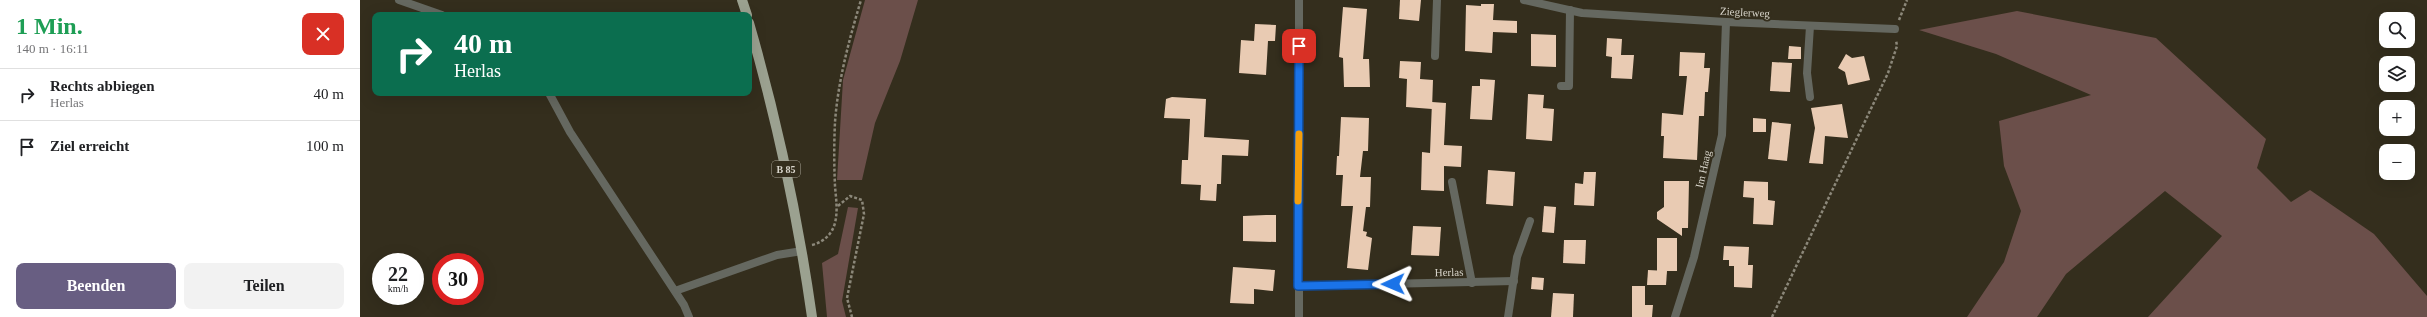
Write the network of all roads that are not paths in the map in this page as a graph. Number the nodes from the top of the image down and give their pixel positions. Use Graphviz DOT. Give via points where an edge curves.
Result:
graph roads {
  1 [pos="398,0"];
  2 [pos="742,0"];
  3 [pos="1299,0"];
  4 [pos="1437,0"];
  5 [pos="1524,0"];
  6 [pos="1570,10"];
  7 [pos="433,12"];
  8 [pos="745,12"];
  9 [pos="1726,22"];
  10 [pos="1810,26"];
  11 [pos="1895,29"];
  12 [pos="752,33"];
  13 [pos="1435,56"];
  14 [pos="1561,86"];
  15 [pos="551,96"];
  16 [pos="1810,97"];
  17 [pos="1452,182"];
  18 [pos="1530,221"];
  19 [pos="802,248"];
  20 [pos="1514,281"];
  21 [pos="1472,283"];
  22 [pos="1298,286"];
  23 [pos="675,291"];
  24 [pos="689,317"];
  25 [pos="812,317"];
  26 [pos="1298,317"];
  27 [pos="1508,317"];
  28 [pos="1675,317"];
  1 -- 7 [label="street"];
  2 -- 8 [label="main road"];
  3 -- 22 [label="street"];
  4 -- 13 [label="street"];
  5 -- 6 [label="street, Zieglerweg"];
  6 -- 9 [label="street, Zieglerweg"];
  6 -- 14 [label="street" via="1569,86"];
  9 -- 10 [label="street, Zieglerweg"];
  9 -- 28 [label="street, Im Haag" via="1722,135 1694,258"];
  10 -- 11 [label="street, Zieglerweg"];
  10 -- 16 [label="street" via="1807,73"];
  12 -- 19 [label="main road, B 85" via="771,97"];
  15 -- 23 [label="street" via="570,132"];
  17 -- 21 [label="street, Herlas"];
  18 -- 20 [label="street" via="1517,256"];
  19 -- 23 [label="street"];
  19 -- 25 [label="main road, B 85"];
  20 -- 21 [label="street"];
  20 -- 27 [label="street"];
  21 -- 22 [label="street, Herlas"];
  22 -- 26 [label="street"];
  23 -- 24 [label="street"];
}
